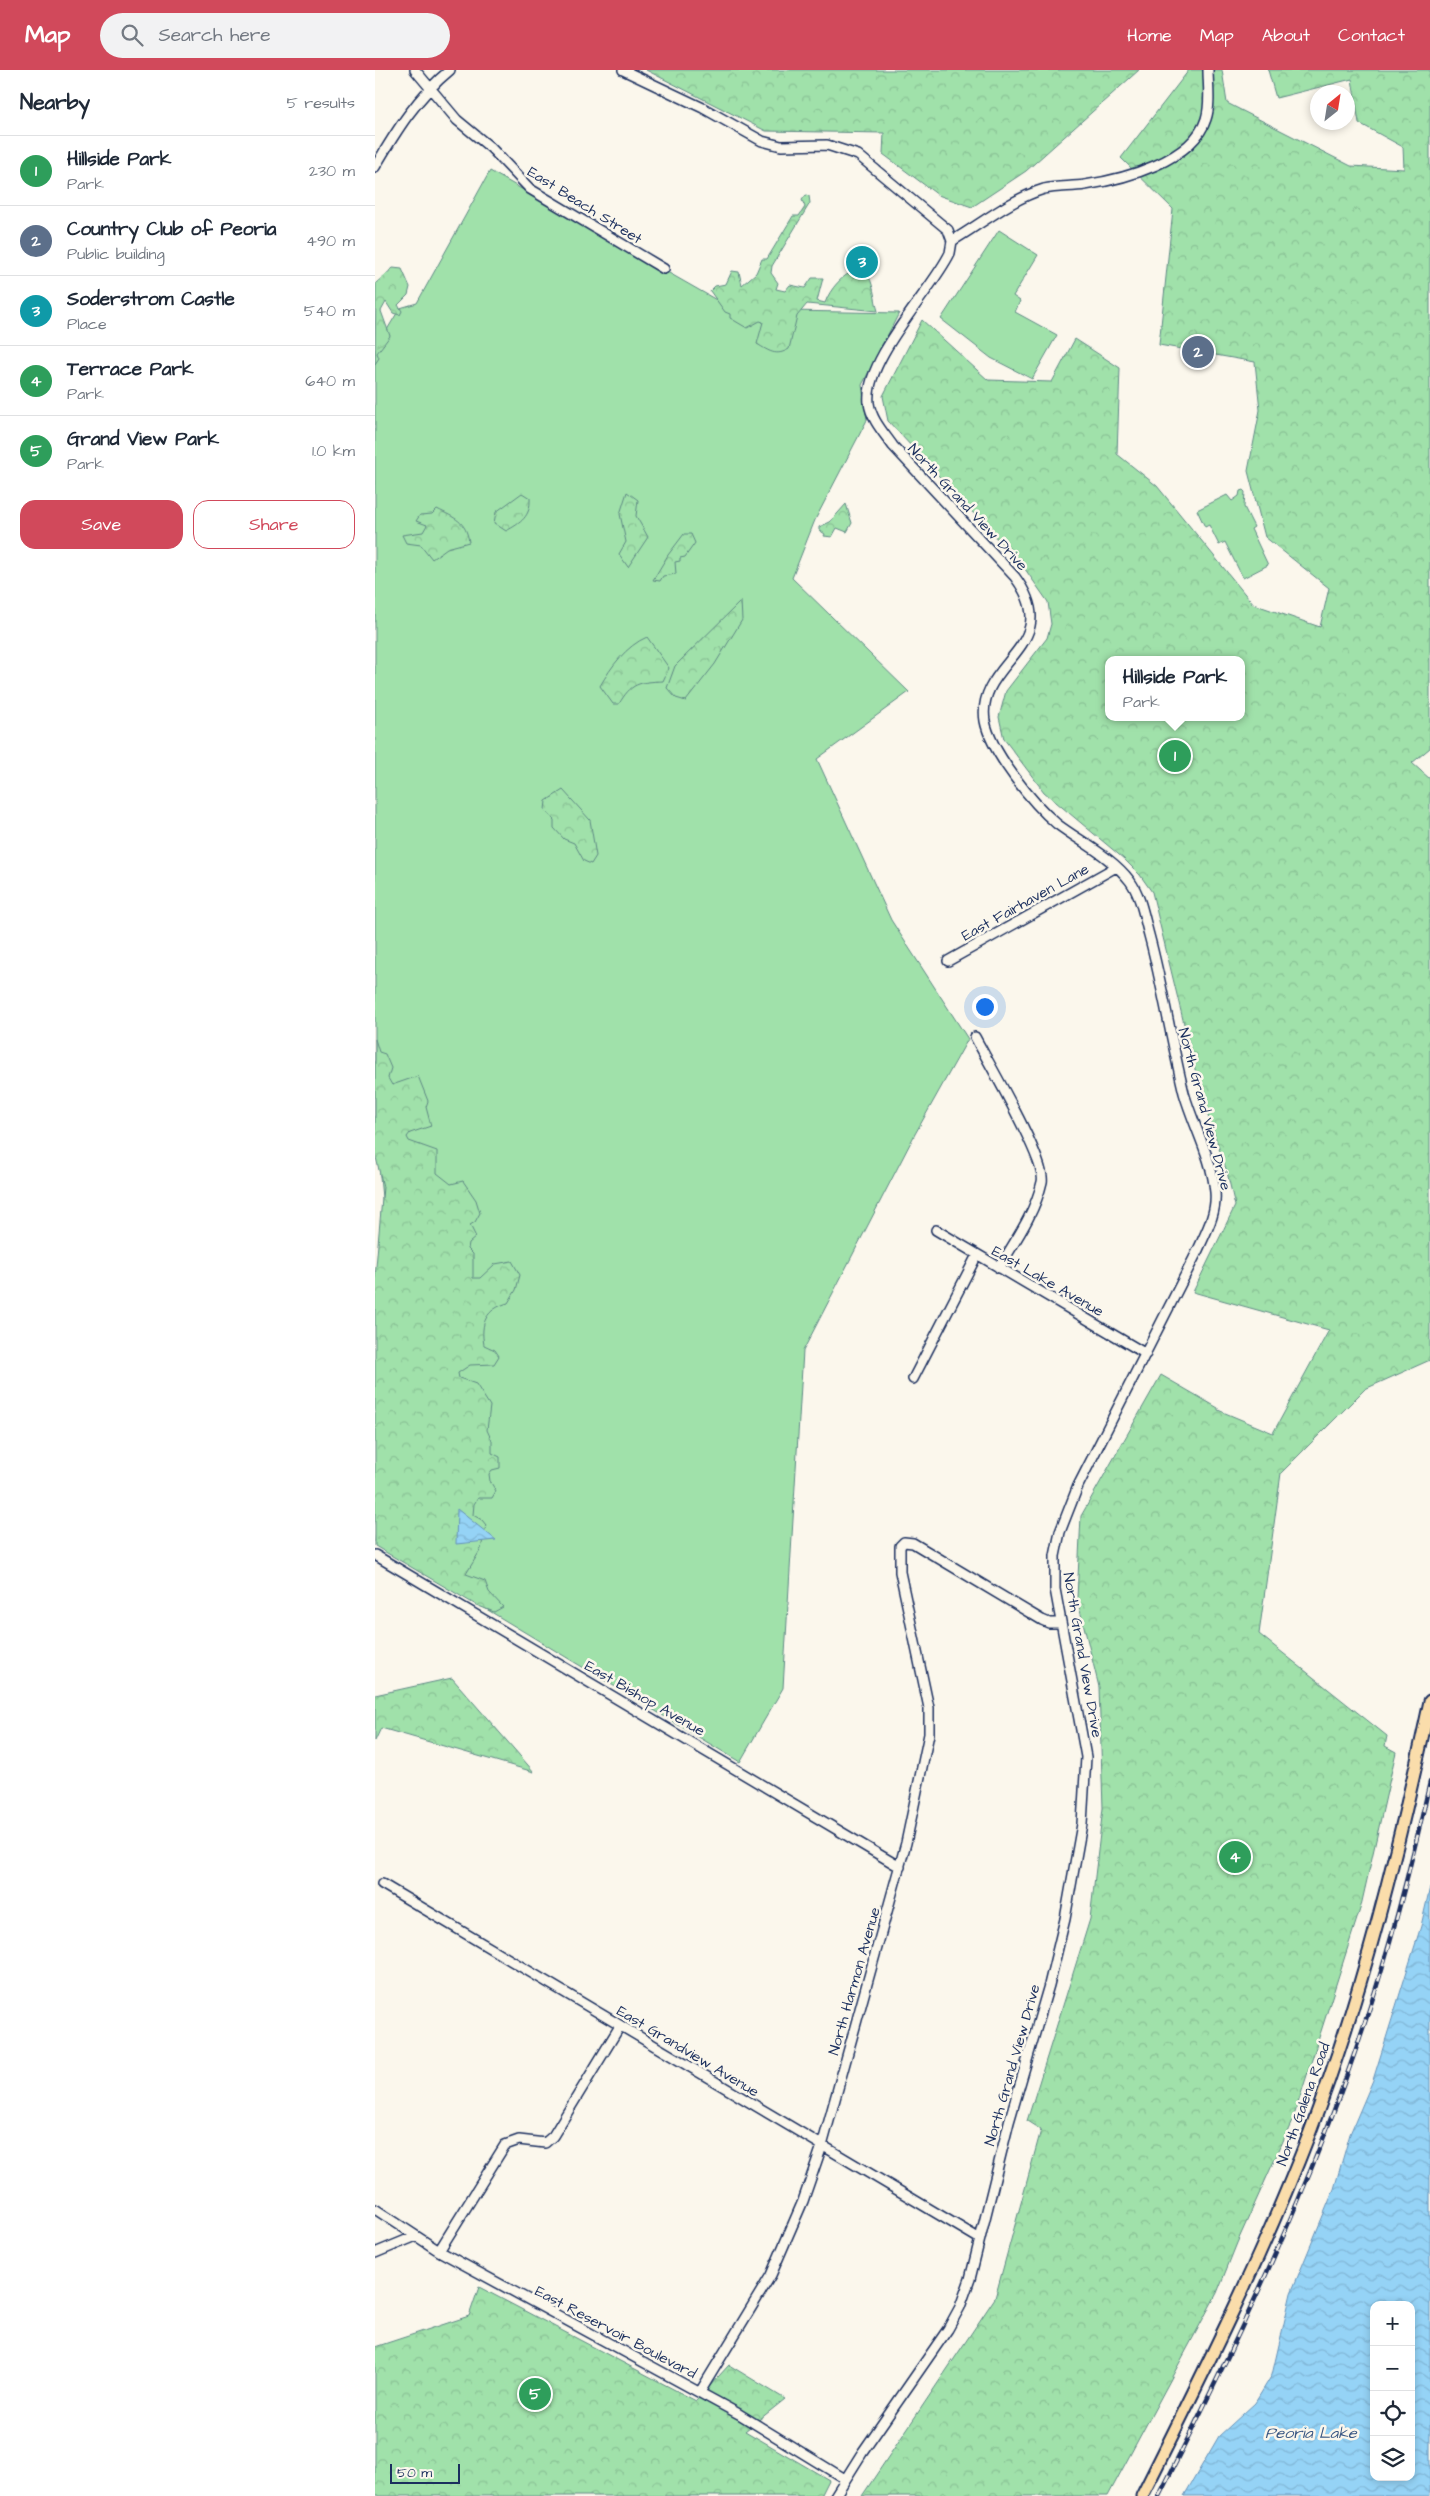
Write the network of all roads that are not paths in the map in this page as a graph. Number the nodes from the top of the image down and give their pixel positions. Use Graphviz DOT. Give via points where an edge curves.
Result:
graph roads {
  1 [pos="415,70"];
  2 [pos="450,70"];
  3 [pos="623,70"];
  4 [pos="1208,70"];
  5 [pos="429,89"];
  6 [pos="375,167"];
  7 [pos="952,241"];
  8 [pos="665,269"];
  9 [pos="1116,867"];
  10 [pos="948,961"];
  11 [pos="975,1037"];
  12 [pos="935,1230"];
  13 [pos="977,1255"];
  14 [pos="999,1268"];
  15 [pos="1146,1354"];
  16 [pos="913,1380"];
  17 [pos="375,1555"];
  18 [pos="1061,1623"];
  19 [pos="1430,1700"];
  20 [pos="900,1867"];
  21 [pos="382,1884"];
  22 [pos="619,2026"];
  23 [pos="822,2146"];
  24 [pos="375,2210"];
  25 [pos="416,2236"];
  26 [pos="980,2239"];
  27 [pos="439,2251"];
  28 [pos="375,2253"];
  29 [pos="700,2392"];
  30 [pos="845,2479"];
  31 [pos="835,2496"];
  32 [pos="1141,2496"];
  1 -- 5 [label="street, East Beach Street"];
  2 -- 5 [label="street"];
  3 -- 7 [label="street" via="703,108 762,141 781,146 827,145 858,155 940,221"];
  4 -- 7 [label="street" via="1207,117 1196,139 1183,151 1127,175 1027,195"];
  5 -- 6 [label="street" via="398,129"];
  5 -- 8 [label="street, East Beach Street" via="530,189"];
  7 -- 9 [label="street, North Grand View Drive" via="949,256 907,316 876,370 869,393 870,408 881,430 904,458 1022,587 1031,606 1031,627 990,693 985,721 990,736 1010,771 1046,814"];
  9 -- 10 [label="street, East Fairhaven Lane"];
  9 -- 15 [label="street, North Grand View Drive" via="1131,882 1141,904 1184,1092 1215,1195 1212,1217 1198,1250"];
  11 -- 14 [label="street" via="1035,1152 1043,1180 1027,1221"];
  12 -- 13 [label="street, East Lake Avenue"];
  13 -- 14 [label="street, East Lake Avenue"];
  13 -- 16 [label="street"];
  14 -- 15 [label="street, East Lake Avenue"];
  15 -- 18 [label="street, North Grand View Drive" via="1078,1486 1062,1526 1054,1568"];
  17 -- 20 [label="street, East Bishop Avenue"];
  18 -- 20 [label="street, North Harmon Avenue" via="1042,1620 913,1543 902,1543 900,1572 930,1718"];
  18 -- 26 [label="street, North Grand View Drive" via="1086,1750 1086,1786 1063,1929"];
  19 -- 32 [label="main road, North Galena Road" via="1378,1925 1319,2106 1278,2213 1243,2290"];
  20 -- 23 [label="street, North Harmon Avenue"];
  21 -- 22 [label="street, East Grandview Avenue"];
  22 -- 23 [label="street, East Grandview Avenue"];
  22 -- 27 [label="street" via="553,2136 545,2143 519,2140 505,2145"];
  23 -- 26 [label="street, East Grandview Avenue"];
  23 -- 29 [label="street, North Harmon Avenue" via="803,2201 771,2275"];
  24 -- 25 [label="street, East Reservoir Boulevard"];
  25 -- 27 [label="street, East Reservoir Boulevard"];
  25 -- 28 [label="street"];
  26 -- 30 [label="street, North Grand View Drive" via="966,2291 953,2320"];
  27 -- 29 [label="street, East Reservoir Boulevard"];
  29 -- 30 [label="street, East Reservoir Boulevard"];
  30 -- 31 [label="street, North Grand View Drive"];
}
